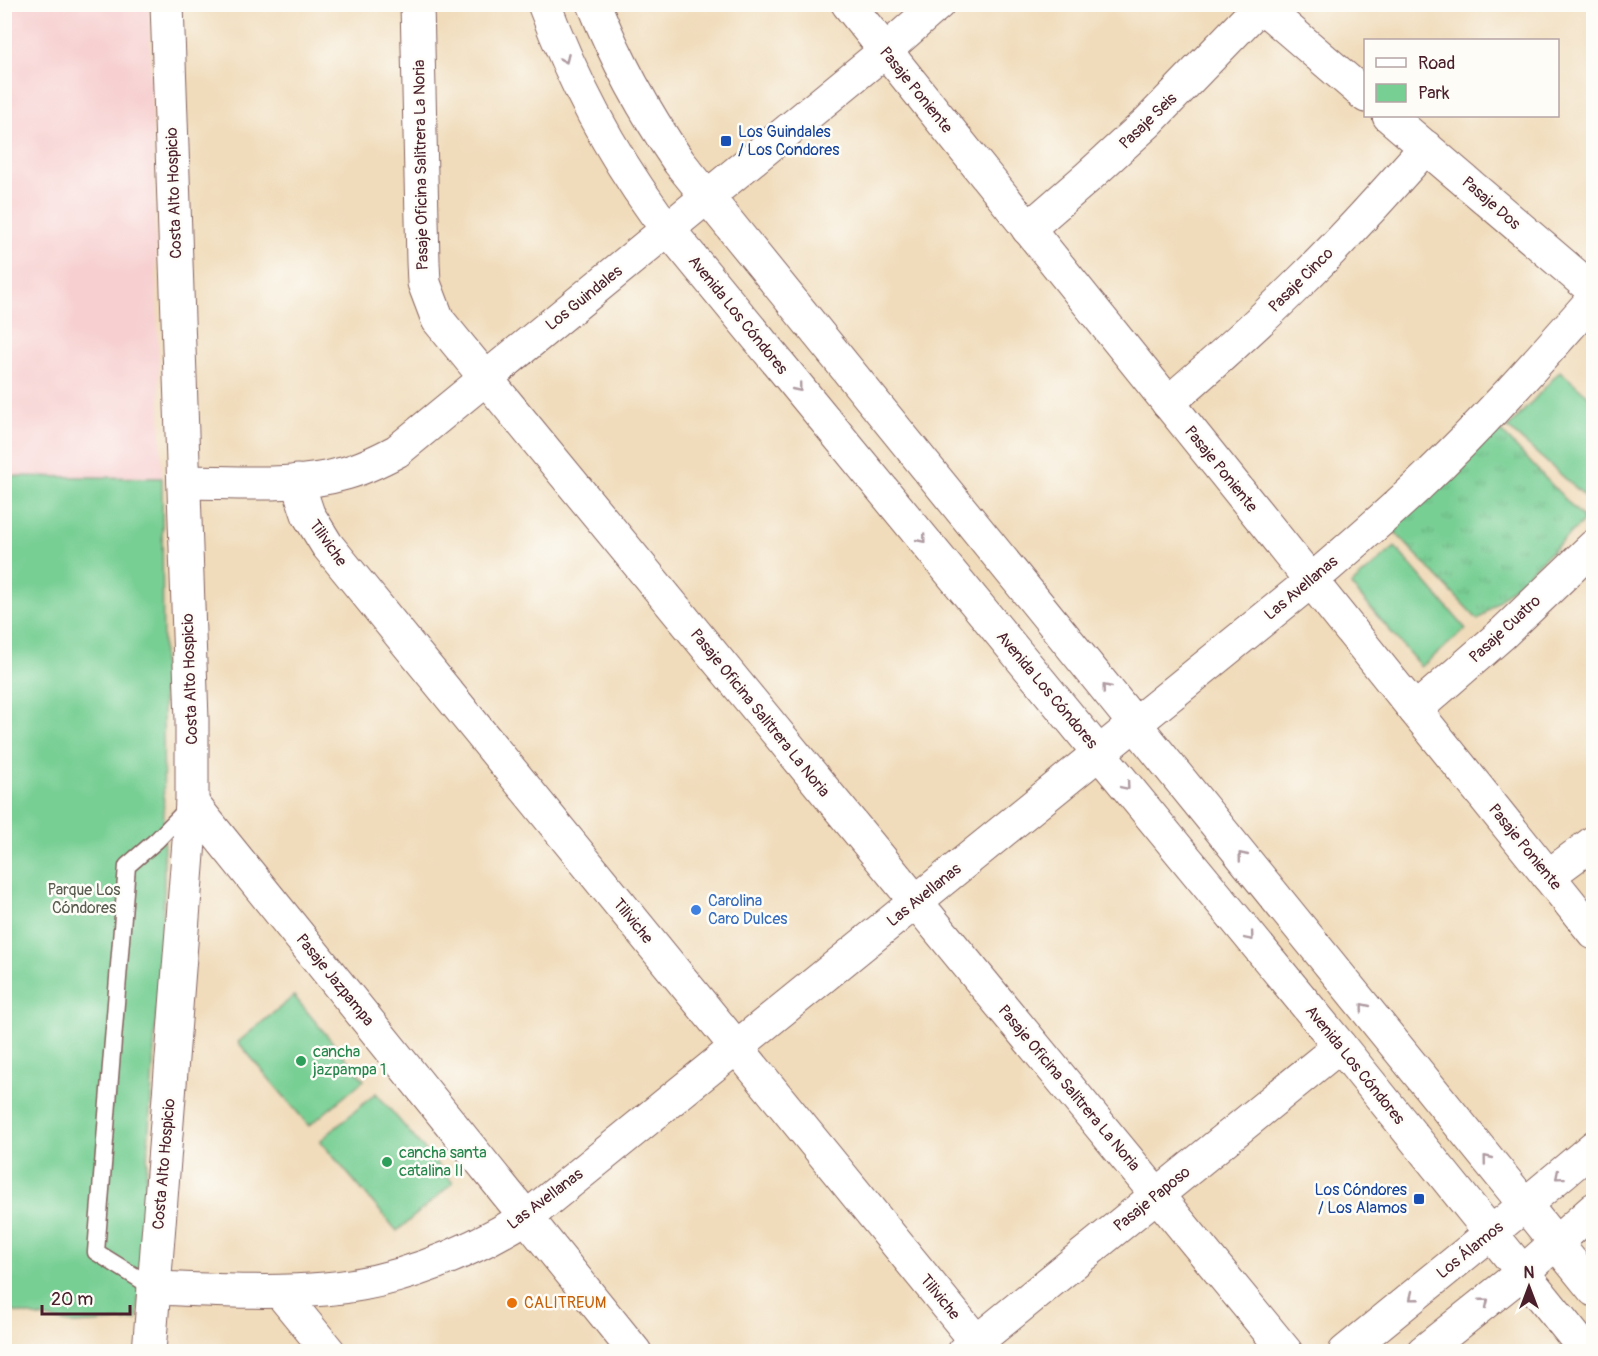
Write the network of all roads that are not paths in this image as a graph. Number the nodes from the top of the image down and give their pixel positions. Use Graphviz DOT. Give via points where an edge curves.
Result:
graph roads {
  1 [pos="167,4"];
  2 [pos="417,4"];
  3 [pos="544,4"];
  4 [pos="594,4"];
  5 [pos="848,4"];
  6 [pos="938,4"];
  7 [pos="1260,5"];
  8 [pos="885,51"];
  9 [pos="1364,95"];
  10 [pos="1390,117"];
  11 [pos="1426,147"];
  12 [pos="707,197"];
  13 [pos="668,229"];
  14 [pos="1028,229"];
  15 [pos="1593,291"];
  16 [pos="1593,298"];
  17 [pos="485,379"];
  18 [pos="1168,403"];
  19 [pos="297,481"];
  20 [pos="184,482"];
  21 [pos="1593,546"];
  22 [pos="1311,581"];
  23 [pos="1415,710"];
  24 [pos="1135,724"];
  25 [pos="1099,753"];
  26 [pos="192,804"];
  27 [pos="1593,842"];
  28 [pos="1548,876"];
  29 [pos="915,902"];
  30 [pos="1593,933"];
  31 [pos="1340,1046"];
  32 [pos="736,1047"];
  33 [pos="1593,1147"];
  34 [pos="1157,1195"];
  35 [pos="1524,1204"];
  36 [pos="1593,1209"];
  37 [pos="526,1217"];
  38 [pos="1491,1233"];
  39 [pos="1556,1243"];
  40 [pos="1522,1272"];
  41 [pos="154,1288"];
  42 [pos="1593,1290"];
  43 [pos="280,1292"];
  44 [pos="975,1348"];
  45 [pos="149,1352"];
  46 [pos="329,1352"];
  47 [pos="635,1352"];
  48 [pos="1286,1352"];
  49 [pos="1345,1352"];
  50 [pos="1423,1352"];
  51 [pos="1587,1352"];
  1 -- 20 [label="street, Costa Alto Hospicio"];
  2 -- 17 [label="street, Pasaje Oficina Salitrera La Noria" via="424,283 438,320"];
  3 -- 13 [label="street, Avenida Los Cóndores, one-way" via="605,138"];
  4 -- 12 [label="street" via="633,90"];
  5 -- 8 [label="street, Pasaje Poniente"];
  6 -- 8 [label="street, Los Guindales"];
  7 -- 9 [label="street"];
  7 -- 14 [label="street, Pasaje Seis" via="1148,122"];
  8 -- 12 [label="street, Los Guindales"];
  8 -- 14 [label="street, Pasaje Poniente"];
  10 -- 11 [label="street, Pasaje Dos"];
  11 -- 15 [label="street, Pasaje Dos"];
  11 -- 18 [label="street, Pasaje Cinco" via="1302,281"];
  12 -- 13 [label="street, Los Guindales"];
  24 -- 12 [label="street, one-way"];
  13 -- 17 [label="street, Los Guindales"];
  13 -- 25 [label="street, Avenida Los Cóndores, one-way"];
  14 -- 18 [label="street, Pasaje Poniente"];
  16 -- 22 [label="street, Las Avellanas" via="1468,437"];
  17 -- 19 [label="street, Los Guindales" via="397,451 345,473"];
  17 -- 29 [label="street, Pasaje Oficina Salitrera La Noria"];
  18 -- 22 [label="street, Pasaje Poniente"];
  19 -- 20 [label="street, Los Guindales"];
  19 -- 32 [label="street, Tiliviche" via="308,514 327,545"];
  20 -- 26 [label="street, Costa Alto Hospicio"];
  21 -- 23 [label="street, Pasaje Cuatro" via="1501,635"];
  22 -- 23 [label="street, Pasaje Poniente"];
  22 -- 24 [label="street, Las Avellanas"];
  23 -- 28 [label="street, Pasaje Poniente"];
  24 -- 25 [label="street, Las Avellanas"];
  35 -- 24 [label="street, one-way"];
  25 -- 29 [label="street, Las Avellanas"];
  25 -- 31 [label="street, Avenida Los Cóndores, one-way"];
  26 -- 37 [label="street, Pasaje Jazpampa"];
  26 -- 41 [label="street, Costa Alto Hospicio"];
  26 -- 41 [label="lane" via="127,866 96,1252"];
  27 -- 28 [label="street"];
  28 -- 30 [label="street, Pasaje Poniente"];
  29 -- 32 [label="street, Las Avellanas"];
  29 -- 34 [label="street, Pasaje Oficina Salitrera La Noria"];
  31 -- 34 [label="street, Pasaje Paposo"];
  31 -- 38 [label="street, Avenida Los Cóndores"];
  32 -- 37 [label="street, Las Avellanas"];
  32 -- 44 [label="street, Tiliviche"];
  33 -- 35 [label="street, Los Álamos, one-way"];
  34 -- 44 [label="street, Pasaje Paposo"];
  34 -- 48 [label="street, Pasaje Oficina Salitrera La Noria"];
  35 -- 38 [label="street, Los Álamos"];
  35 -- 39 [label="street"];
  36 -- 39 [label="street"];
  37 -- 43 [label="street, Las Avellanas" via="455,1256 417,1270 349,1286"];
  37 -- 47 [label="street, Pasaje Jazpampa"];
  38 -- 40 [label="street, Avenida Los Cóndores"];
  38 -- 49 [label="street, Los Álamos, one-way"];
  39 -- 40 [label="street"];
  39 -- 42 [label="street"];
  50 -- 40 [label="street, one-way"];
  40 -- 51 [label="street, Avenida Los Cóndores"];
  41 -- 43 [label="street, Las Avellanas"];
  41 -- 45 [label="street, Costa Alto Hospicio"];
  43 -- 46 [label="street"];
}
